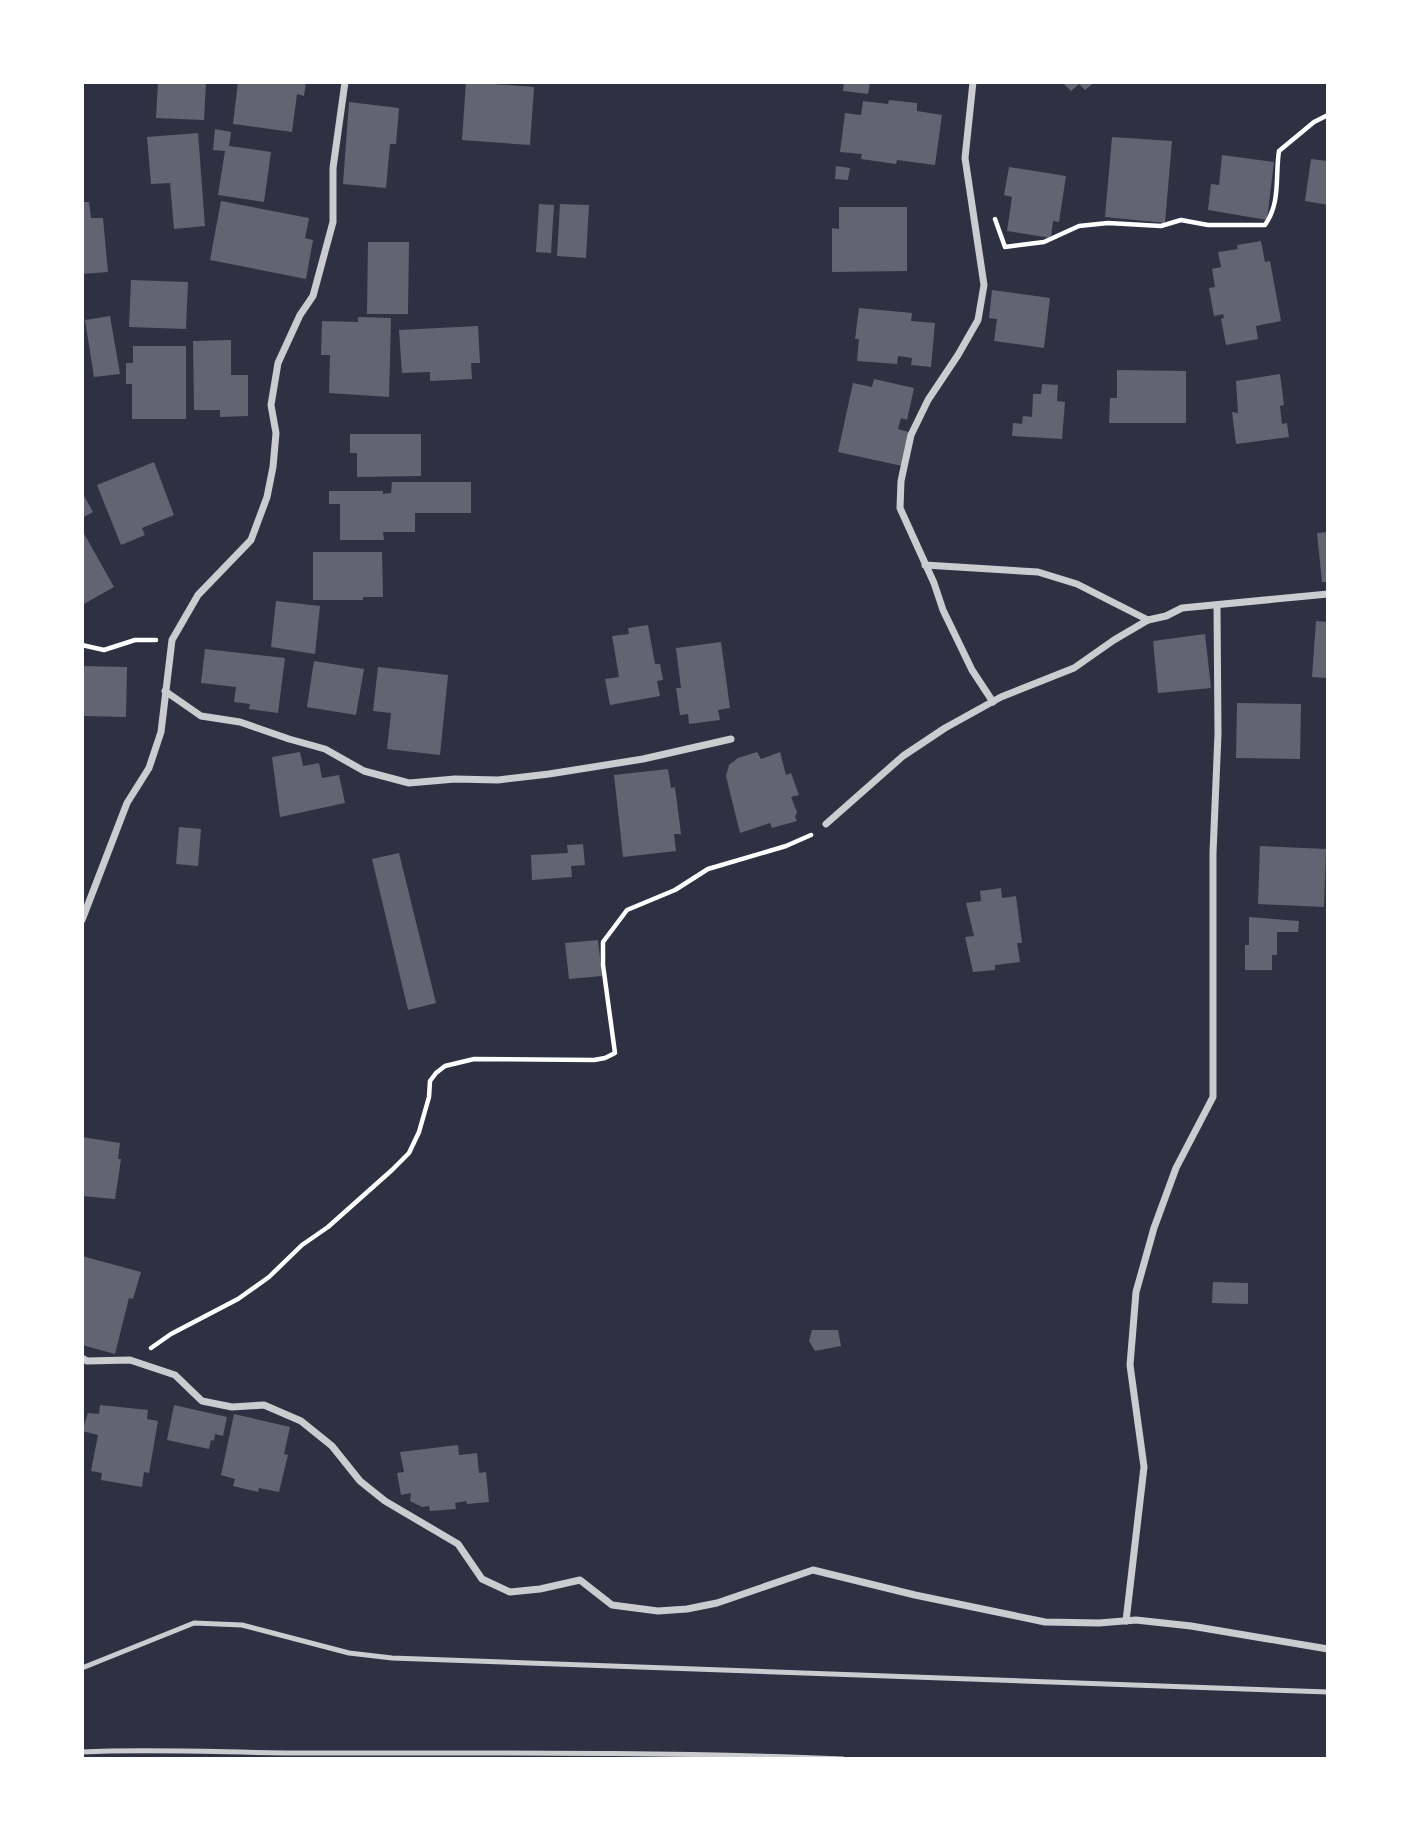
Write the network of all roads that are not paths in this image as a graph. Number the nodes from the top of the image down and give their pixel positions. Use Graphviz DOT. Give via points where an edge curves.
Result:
graph roads {
  1 [pos="345,82"];
  2 [pos="973,82"];
  3 [pos="925,565"];
  4 [pos="1328,594"];
  5 [pos="1217,605"];
  6 [pos="1147,620"];
  7 [pos="165,691"];
  8 [pos="993,702"];
  9 [pos="732,738"];
  10 [pos="826,824"];
  11 [pos="82,920"];
  12 [pos="82,1358"];
  13 [pos="1126,1621"];
  14 [pos="1328,1649"];
  15 [pos="82,1668"];
  16 [pos="1328,1692"];
  17 [pos="82,1752"];
  18 [pos="843,1759"];
  1 -- 7 [label="street" via="333,168 333,222 313,296 278,363 271,405 276,433 267,497 251,540 198,595 173,640"];
  2 -- 3 [label="street" via="965,158 984,285 980,309 978,320 911,435 901,481 901,508"];
  3 -- 6 [label="street" via="1038,572 1077,584"];
  3 -- 8 [label="street" via="972,670"];
  4 -- 5 [label="street"];
  5 -- 6 [label="street" via="1182,608"];
  5 -- 13 [label="street" via="1213,1097 1176,1168 1136,1293 1130,1365 1144,1467"];
  6 -- 8 [label="street" via="1074,668"];
  7 -- 9 [label="street" via="201,716 240,722 325,749 364,771 409,783 549,774 643,760"];
  7 -- 11 [label="street" via="161,732 149,768 127,803"];
  8 -- 10 [label="street" via="903,755"];
  12 -- 13 [label="street" via="87,1362 130,1360 175,1375 202,1401 232,1407 264,1405 301,1421 332,1446 360,1481 458,1544 482,1578 510,1592 580,1580 612,1605 658,1611 687,1609 813,1570 1045,1622"];
  13 -- 14 [label="street" via="1191,1626"];
  15 -- 16 [label="lane" via="194,1623 242,1625 349,1653 392,1658"];
  17 -- 18 [label="lane" via="661,1752"];
}
